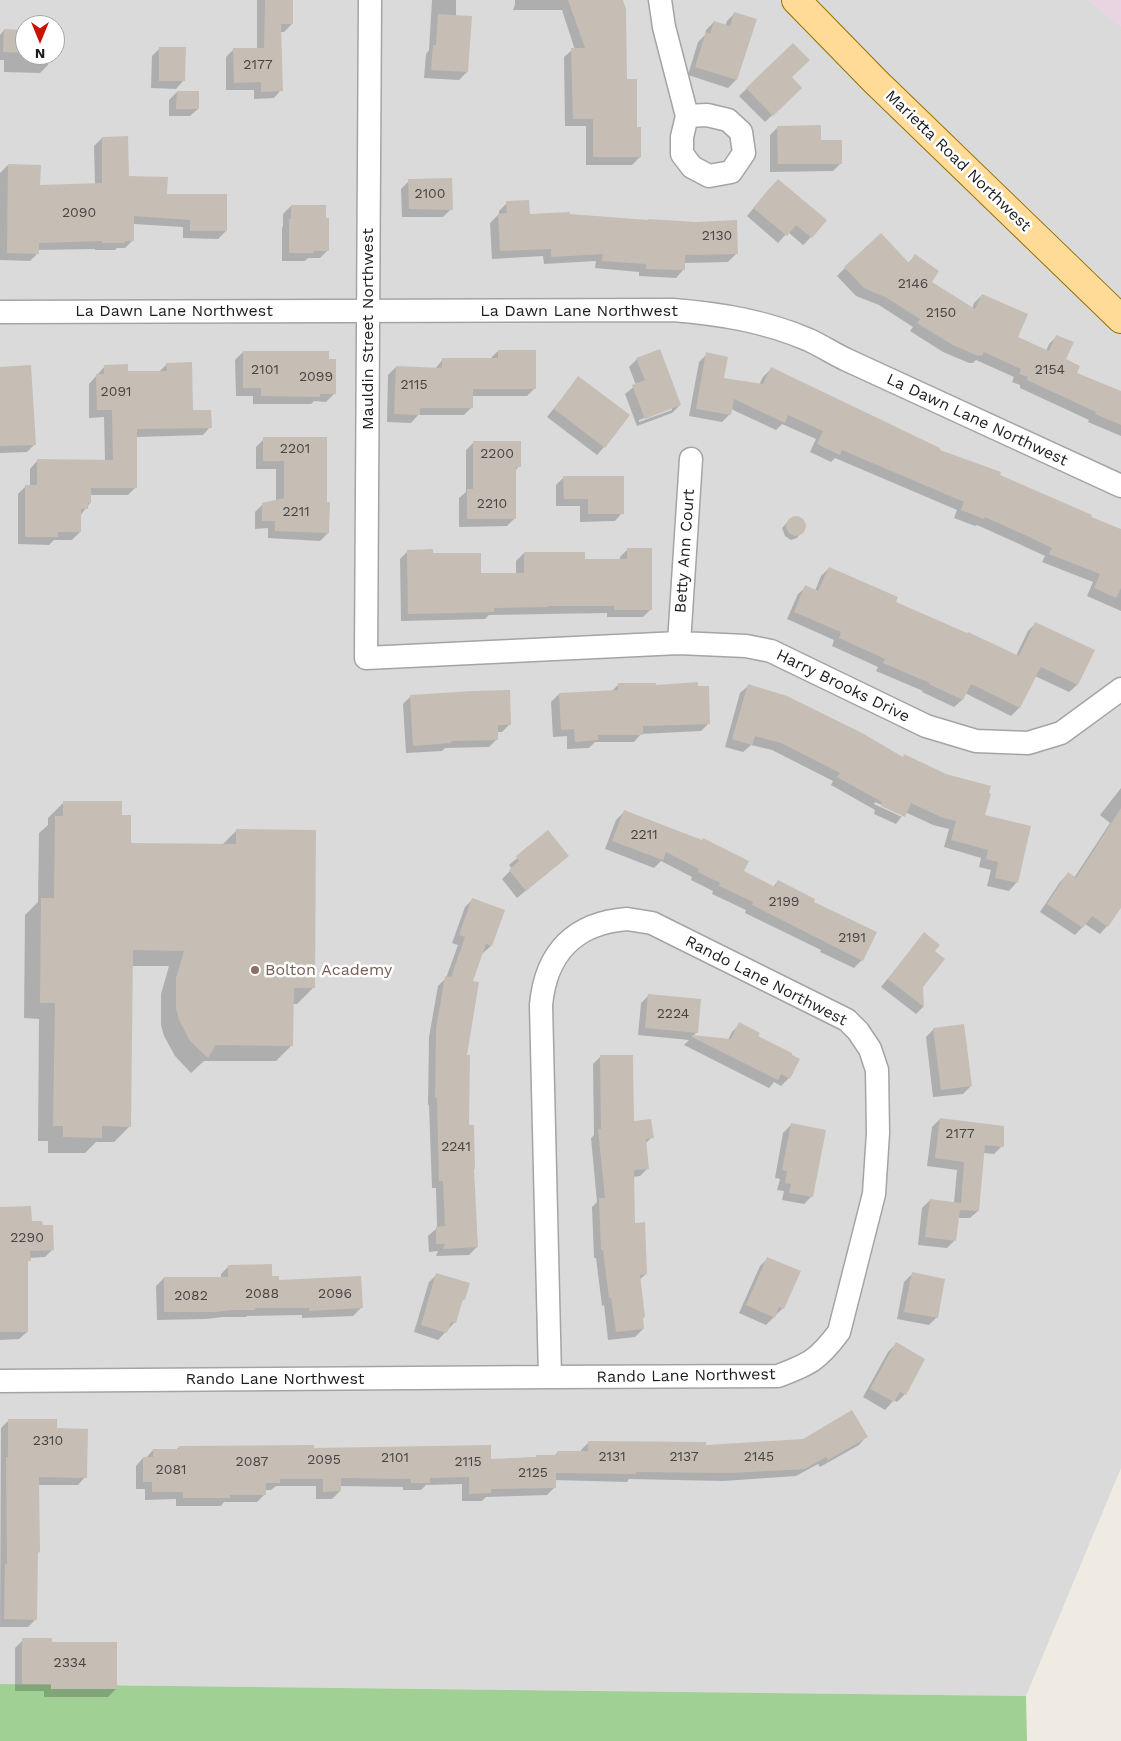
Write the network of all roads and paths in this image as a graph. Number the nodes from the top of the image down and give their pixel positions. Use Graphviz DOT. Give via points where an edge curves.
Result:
graph roads {
  1 [pos="370,0"];
  2 [pos="660,0"];
  3 [pos="796,0"];
  4 [pos="687,116"];
  5 [pos="368,311"];
  6 [pos="0,312"];
  7 [pos="1121,319"];
  8 [pos="692,459"];
  9 [pos="1121,486"];
  10 [pos="679,643"];
  11 [pos="366,658"];
  12 [pos="1121,689"];
  13 [pos="550,1377"];
  14 [pos="0,1381"];
  1 -- 5 [label="street, Mauldin Street Northwest"];
  2 -- 4 [label="street"];
  3 -- 7 [label="main road, Marietta Road Northwest"];
  5 -- 6 [label="street, La Dawn Lane Northwest"];
  5 -- 9 [label="street, La Dawn Lane Northwest" via="674,310 716,313 763,324 809,340"];
  5 -- 11 [label="street, Mauldin Street Northwest"];
  8 -- 10 [label="street, Betty Ann Court"];
  10 -- 11 [label="street, Harry Brooks Drive"];
  10 -- 12 [label="street, Harry Brooks Drive" via="746,646 771,651 926,726 976,741 1028,743 1061,733"];
  13 -- 13 [label="street, Rando Lane Northwest" via="778,1376 808,1364 839,1332 874,1194 878,1133 877,1070 858,1031 847,1020 643,920 610,920 578,933 555,957 543,987"];
  13 -- 14 [label="street, Rando Lane Northwest"];
}
